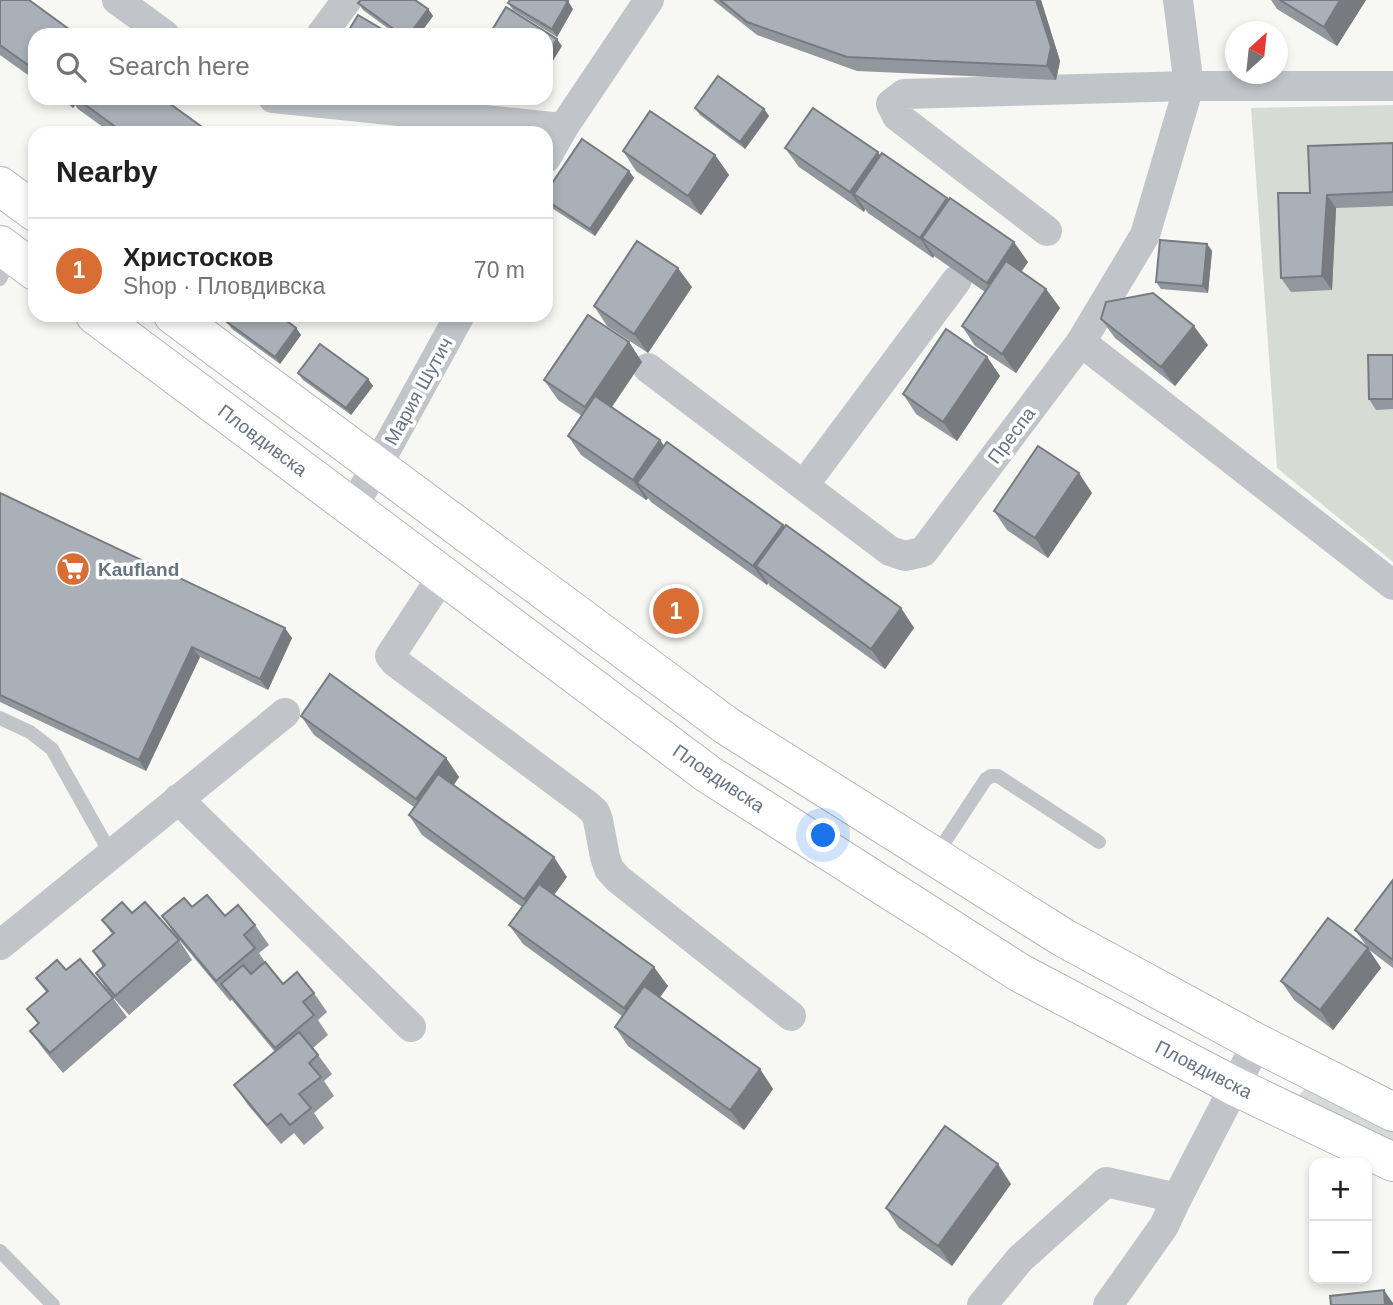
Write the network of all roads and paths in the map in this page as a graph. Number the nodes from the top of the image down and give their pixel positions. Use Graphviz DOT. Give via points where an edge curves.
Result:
graph roads {
  1 [pos="117,0"];
  2 [pos="347,0"];
  3 [pos="649,0"];
  4 [pos="1178,0"];
  5 [pos="155,28"];
  6 [pos="326,28"];
  7 [pos="1189,86"];
  8 [pos="1393,86"];
  9 [pos="340,105"];
  10 [pos="543,126"];
  11 [pos="553,127"];
  12 [pos="562,128"];
  13 [pos="553,145"];
  14 [pos="0,186"];
  15 [pos="28,207"];
  16 [pos="1047,232"];
  17 [pos="957,280"];
  18 [pos="104,322"];
  19 [pos="182,322"];
  20 [pos="456,322"];
  21 [pos="1081,342"];
  22 [pos="648,368"];
  23 [pos="377,466"];
  24 [pos="804,485"];
  25 [pos="352,507"];
  26 [pos="443,575"];
  27 [pos="1393,585"];
  28 [pos="285,713"];
  29 [pos="0,718"];
  30 [pos="178,799"];
  31 [pos="1099,842"];
  32 [pos="111,854"];
  33 [pos="935,856"];
  34 [pos="0,945"];
  35 [pos="791,1016"];
  36 [pos="411,1027"];
  37 [pos="1257,1043"];
  38 [pos="1234,1086"];
  39 [pos="1393,1112"];
  40 [pos="1393,1162"];
  41 [pos="1177,1198"];
  42 [pos="0,1251"];
  43 [pos="53,1305"];
  44 [pos="982,1305"];
  45 [pos="1108,1305"];
  1 -- 5 [label="street"];
  2 -- 6 [label="street"];
  3 -- 12 [label="street"];
  4 -- 7 [label="street, Преспа"];
  7 -- 8 [label="street"];
  7 -- 16 [label="street" via="904,94 891,104 897,116"];
  7 -- 21 [label="street, Преспа" via="1145,235"];
  9 -- 10 [label="street"];
  11 -- 12 [label="street"];
  12 -- 13 [label="street"];
  14 -- 15 [label="street"];
  17 -- 24 [label="street"];
  18 -- 25 [label="street, Пловдивска"];
  19 -- 23 [label="street"];
  20 -- 23 [label="street, Мария Шутич"];
  21 -- 24 [label="street, Преспа" via="923,552 905,555 890,551"];
  21 -- 27 [label="street"];
  22 -- 24 [label="street, Преспа"];
  23 -- 25 [label="street, Мария Шутич"];
  23 -- 33 [label="street" via="727,726"];
  25 -- 26 [label="street, Пловдивска"];
  26 -- 35 [label="street" via="390,656 595,812 609,869 618,879"];
  26 -- 38 [label="street, Пловдивска" via="720,781 1020,973"];
  28 -- 30 [label="street"];
  29 -- 32 [label="lane" via="52,749"];
  30 -- 32 [label="street"];
  30 -- 36 [label="street"];
  31 -- 33 [label="lane" via="998,776 991,776"];
  32 -- 34 [label="street"];
  33 -- 37 [label="street" via="1064,938"];
  37 -- 38 [label="street"];
  37 -- 39 [label="street"];
  38 -- 40 [label="street, Пловдивска"];
  38 -- 41 [label="street"];
  41 -- 44 [label="street" via="1106,1182 1020,1259"];
  41 -- 45 [label="street" via="1164,1226"];
  42 -- 43 [label="lane"];
}
